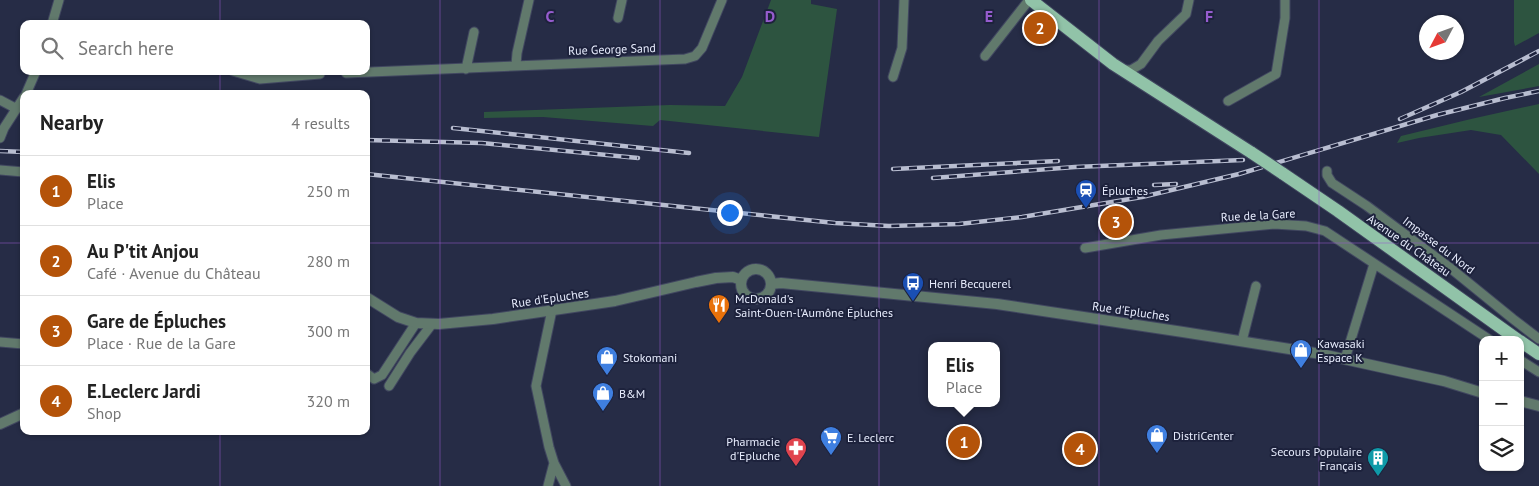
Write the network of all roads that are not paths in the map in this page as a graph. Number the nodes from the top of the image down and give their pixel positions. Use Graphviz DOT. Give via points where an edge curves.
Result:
graph roads {
  1 [pos="59,0"];
  2 [pos="529,0"];
  3 [pos="622,0"];
  4 [pos="722,0"];
  5 [pos="904,0"];
  6 [pos="1030,0"];
  7 [pos="1189,0"];
  8 [pos="1285,0"];
  9 [pos="618,18"];
  10 [pos="53,20"];
  11 [pos="474,32"];
  12 [pos="985,56"];
  13 [pos="1141,64"];
  14 [pos="516,65"];
  15 [pos="466,69"];
  16 [pos="1122,70"];
  17 [pos="370,71"];
  18 [pos="34,75"];
  19 [pos="246,75"];
  20 [pos="308,75"];
  21 [pos="893,77"];
  22 [pos="1142,84"];
  23 [pos="28,90"];
  24 [pos="0,100"];
  25 [pos="1228,101"];
  26 [pos="20,104"];
  27 [pos="17,109"];
  28 [pos="0,138"];
  29 [pos="0,170"];
  30 [pos="1327,171"];
  31 [pos="20,172"];
  32 [pos="1085,248"];
  33 [pos="1374,264"];
  34 [pos="741,280"];
  35 [pos="771,284"];
  36 [pos="1256,286"];
  37 [pos="370,300"];
  38 [pos="552,310"];
  39 [pos="416,323"];
  40 [pos="432,324"];
  41 [pos="1484,336"];
  42 [pos="1513,336"];
  43 [pos="1539,338"];
  44 [pos="1242,341"];
  45 [pos="0,342"];
  46 [pos="20,344"];
  47 [pos="1524,344"];
  48 [pos="1539,354"];
  49 [pos="1345,359"];
  50 [pos="1524,363"];
  51 [pos="1539,372"];
  52 [pos="370,376"];
  53 [pos="389,386"];
  54 [pos="1479,392"];
  55 [pos="1524,402"];
  56 [pos="1539,406"];
  57 [pos="20,415"];
  58 [pos="0,424"];
  59 [pos="554,463"];
  60 [pos="548,486"];
  61 [pos="566,486"];
  1 -- 10 [label="street"];
  2 -- 14 [label="street"];
  3 -- 9 [label="street"];
  4 -- 14 [label="street, Rue George Sand" via="702,48 695,56"];
  5 -- 21 [label="street" via="902,48"];
  6 -- 12 [label="street"];
  6 -- 16 [label="main road"];
  7 -- 13 [label="street" via="1186,14 1158,41"];
  8 -- 25 [label="street" via="1276,74"];
  11 -- 15 [label="street"];
  13 -- 16 [label="street" via="1131,70"];
  13 -- 22 [label="street"];
  14 -- 15 [label="street, Rue George Sand"];
  15 -- 17 [label="street, Rue George Sand"];
  16 -- 22 [label="main road"];
  18 -- 23 [label="street"];
  19 -- 20 [label="street" via="260,79"];
  22 -- 42 [label="main road, Avenue du Château, bridge" via="1282,173"];
  24 -- 27 [label="street"];
  26 -- 27 [label="street"];
  27 -- 28 [label="street"];
  29 -- 31 [label="street"];
  30 -- 43 [label="street, Impasse du Nord" via="1332,183 1449,267"];
  32 -- 33 [label="street, Rue de la Gare" via="1161,235 1274,224 1325,231"];
  33 -- 41 [label="street, Rue de la Gare"];
  33 -- 49 [label="street"];
  34 -- 35 [label="street" via="746,272 760,269 768,275"];
  34 -- 35 [label="street" via="742,290 754,298 767,294"];
  34 -- 38 [label="street, Rue d'Epluches" via="716,278 615,301"];
  35 -- 44 [label="street, Rue d'Epluches" via="997,304"];
  36 -- 44 [label="street"];
  37 -- 39 [label="street, Rue d'Epluches" via="398,317"];
  38 -- 40 [label="street, Rue d'Epluches"];
  38 -- 59 [label="street" via="536,386"];
  39 -- 40 [label="street, Rue d'Epluches"];
  39 -- 52 [label="street" via="382,375 374,379"];
  40 -- 53 [label="street"];
  44 -- 49 [label="street, Rue d'Epluches"];
  45 -- 46 [label="street"];
  47 -- 48 [label="main road, Avenue du Château"];
  49 -- 54 [label="street, Rue d'Epluches"];
  50 -- 51 [label="street"];
  55 -- 56 [label="street"];
  57 -- 58 [label="street"];
  59 -- 60 [label="street"];
  59 -- 61 [label="street"];
}
